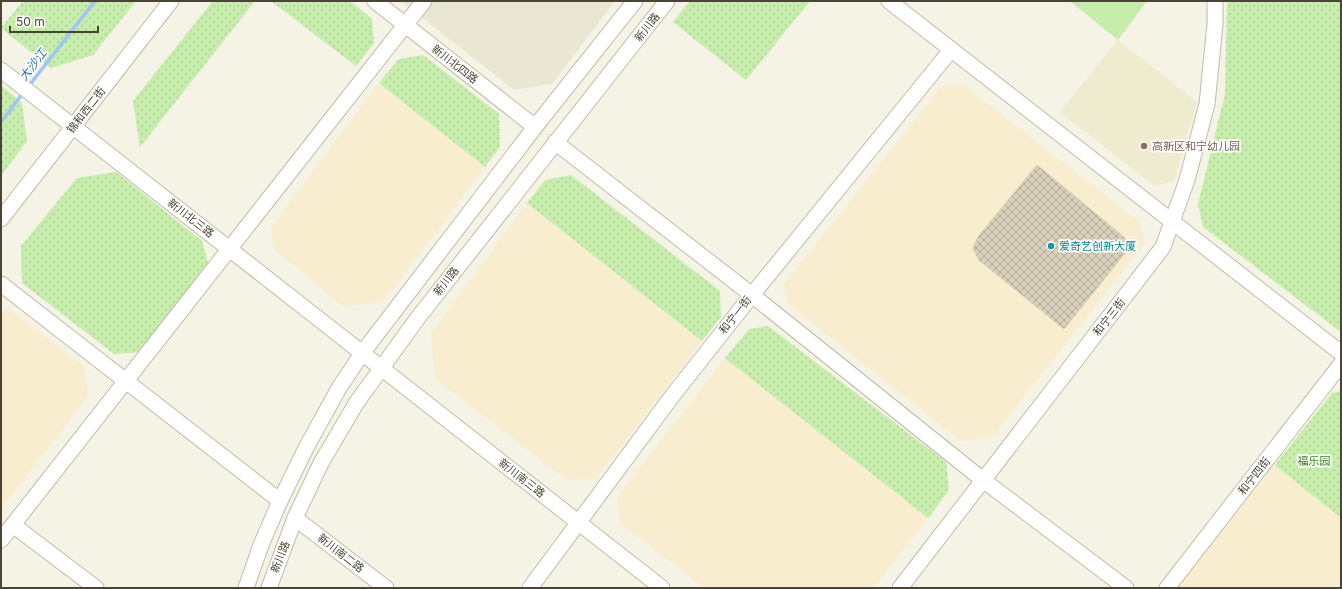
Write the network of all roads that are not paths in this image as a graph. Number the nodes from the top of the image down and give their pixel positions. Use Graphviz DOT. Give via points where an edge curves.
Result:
graph roads {
  1 [pos="172,1"];
  2 [pos="375,1"];
  3 [pos="424,1"];
  4 [pos="635,1"];
  5 [pos="667,1"];
  6 [pos="889,1"];
  7 [pos="1215,1"];
  8 [pos="405,25"];
  9 [pos="951,50"];
  10 [pos="4,72"];
  11 [pos="74,126"];
  12 [pos="535,127"];
  13 [pos="555,142"];
  14 [pos="1,219"];
  15 [pos="1173,221"];
  16 [pos="230,248"];
  17 [pos="1,284"];
  18 [pos="752,295"];
  19 [pos="362,352"];
  20 [pos="1341,353"];
  21 [pos="1341,364"];
  22 [pos="381,367"];
  23 [pos="126,381"];
  24 [pos="983,480"];
  25 [pos="280,501"];
  26 [pos="295,518"];
  27 [pos="578,522"];
  28 [pos="13,525"];
  29 [pos="1,540"];
  30 [pos="96,588"];
  31 [pos="246,588"];
  32 [pos="269,588"];
  33 [pos="386,588"];
  34 [pos="530,588"];
  35 [pos="662,588"];
  36 [pos="900,588"];
  37 [pos="1126,588"];
  38 [pos="1166,588"];
  1 -- 11 [label="street, 锦和西二街"];
  2 -- 8 [label="street, 新川北四路"];
  3 -- 8 [label="street"];
  4 -- 12 [label="street, 新川路"];
  5 -- 13 [label="street, 新川路"];
  6 -- 9 [label="street"];
  7 -- 15 [label="street, 和宁三街" via="1207,104 1187,180"];
  8 -- 12 [label="street, 新川北四路"];
  8 -- 16 [label="street"];
  9 -- 15 [label="street"];
  9 -- 18 [label="street, 和宁一街"];
  10 -- 11 [label="street, 新川北三路"];
  11 -- 14 [label="street, 锦和西二街"];
  11 -- 16 [label="street, 新川北三路"];
  12 -- 19 [label="street, 新川路"];
  13 -- 18 [label="street"];
  13 -- 22 [label="street, 新川路"];
  15 -- 20 [label="street"];
  15 -- 24 [label="street, 和宁三街" via="1163,247"];
  16 -- 19 [label="street, 新川北三路"];
  16 -- 23 [label="street"];
  17 -- 23 [label="street"];
  18 -- 24 [label="street"];
  18 -- 27 [label="street, 和宁一街" via="672,395"];
  19 -- 22 [label="street, 新川北三路"];
  19 -- 25 [label="street, 新川路" via="307,446"];
  21 -- 38 [label="street, 和宁四街"];
  22 -- 26 [label="street, 新川路" via="357,402 322,463"];
  22 -- 27 [label="street, 新川南三路"];
  23 -- 25 [label="street"];
  23 -- 28 [label="street"];
  24 -- 36 [label="street, 和宁三街"];
  24 -- 37 [label="street"];
  25 -- 31 [label="street, 新川路"];
  26 -- 32 [label="street, 新川路"];
  26 -- 33 [label="street, 新川南二路"];
  27 -- 34 [label="street, 和宁一街"];
  27 -- 35 [label="street, 新川南三路"];
  28 -- 29 [label="street"];
  28 -- 30 [label="street"];
}
